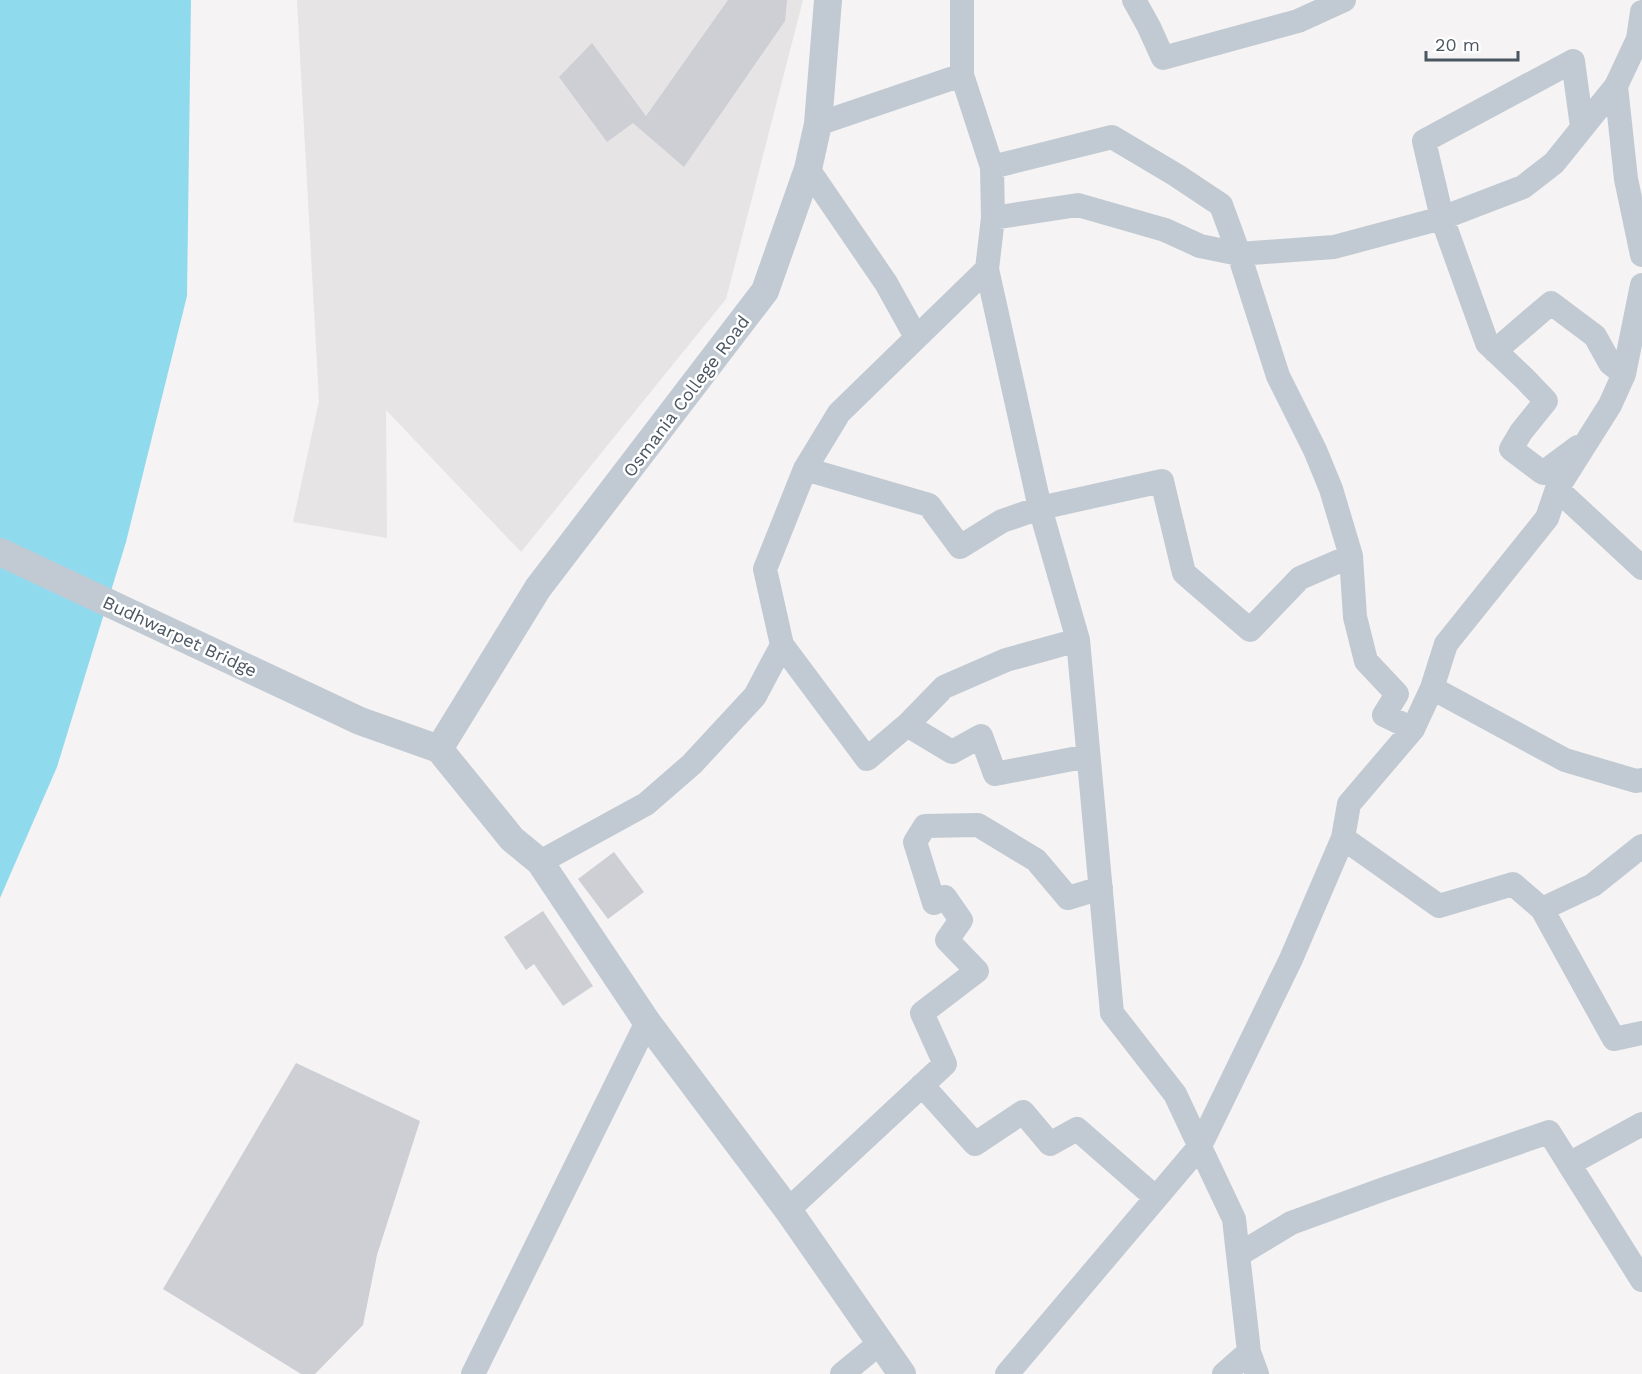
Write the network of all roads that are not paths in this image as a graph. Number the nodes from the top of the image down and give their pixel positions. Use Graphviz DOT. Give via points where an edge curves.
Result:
graph roads {
  1 [pos="828,0"];
  2 [pos="962,0"];
  3 [pos="1134,0"];
  4 [pos="1340,1"];
  5 [pos="1642,12"];
  6 [pos="962,75"];
  7 [pos="1616,86"];
  8 [pos="818,124"];
  9 [pos="1582,127"];
  10 [pos="992,167"];
  11 [pos="808,169"];
  12 [pos="993,218"];
  13 [pos="1442,218"];
  14 [pos="1239,254"];
  15 [pos="1642,255"];
  16 [pos="987,268"];
  17 [pos="1642,285"];
  18 [pos="916,337"];
  19 [pos="1495,351"];
  20 [pos="1624,374"];
  21 [pos="1588,440"];
  22 [pos="805,470"];
  23 [pos="1557,489"];
  24 [pos="1041,508"];
  25 [pos="0,552"];
  26 [pos="1351,556"];
  27 [pos="1642,568"];
  28 [pos="1078,640"];
  29 [pos="782,645"];
  30 [pos="1432,688"];
  31 [pos="907,725"];
  32 [pos="1413,729"];
  33 [pos="439,749"];
  34 [pos="1088,756"];
  35 [pos="1642,780"];
  36 [pos="1343,838"];
  37 [pos="1642,846"];
  38 [pos="540,862"];
  39 [pos="1101,888"];
  40 [pos="1542,909"];
  41 [pos="647,1022"];
  42 [pos="1642,1033"];
  43 [pos="922,1085"];
  44 [pos="1642,1124"];
  45 [pos="1200,1146"];
  46 [pos="1569,1164"];
  47 [pos="1156,1198"];
  48 [pos="788,1210"];
  49 [pos="1238,1255"];
  50 [pos="1642,1280"];
  51 [pos="880,1343"];
  52 [pos="1253,1363"];
  53 [pos="473,1374"];
  54 [pos="842,1374"];
  55 [pos="902,1374"];
  56 [pos="1007,1374"];
  57 [pos="1224,1374"];
  1 -- 8 [label="street, Osmania College Road"];
  2 -- 6 [label="street"];
  3 -- 4 [label="street" via="1163,58 1298,21"];
  5 -- 7 [label="street" via="1638,39"];
  6 -- 8 [label="street"];
  6 -- 10 [label="street"];
  7 -- 9 [label="street"];
  7 -- 15 [label="street" via="1626,179"];
  8 -- 11 [label="street, Osmania College Road"];
  9 -- 13 [label="street" via="1554,163 1523,187"];
  9 -- 13 [label="street" via="1573,61 1424,141"];
  10 -- 12 [label="street"];
  10 -- 14 [label="street" via="1112,137 1221,205"];
  11 -- 18 [label="street" via="886,283"];
  11 -- 33 [label="street, Osmania College Road" via="765,291 538,588"];
  12 -- 14 [label="street" via="1078,205 1165,230 1200,246"];
  12 -- 16 [label="street"];
  13 -- 14 [label="street" via="1334,248"];
  13 -- 19 [label="street" via="1487,344"];
  14 -- 26 [label="street" via="1278,376 1331,489"];
  16 -- 18 [label="street"];
  16 -- 24 [label="street"];
  17 -- 20 [label="street"];
  18 -- 22 [label="street" via="838,413"];
  19 -- 20 [label="street" via="1551,303 1595,336 1610,363"];
  19 -- 21 [label="street" via="1546,401 1511,449 1543,473"];
  20 -- 21 [label="street"];
  21 -- 23 [label="street"];
  22 -- 24 [label="street" via="929,505 960,547 1002,521"];
  22 -- 29 [label="street" via="765,569"];
  23 -- 27 [label="street"];
  23 -- 30 [label="street" via="1547,518 1446,644"];
  24 -- 26 [label="street" via="1161,480 1184,573 1250,630 1300,578"];
  24 -- 28 [label="street"];
  25 -- 33 [label="street, Budhwarpet Bridge" via="360,721"];
  26 -- 32 [label="street" via="1354,617 1366,661 1397,694 1384,715"];
  28 -- 31 [label="street" via="1006,660 944,687"];
  28 -- 34 [label="street"];
  29 -- 31 [label="street" via="867,759"];
  29 -- 38 [label="street" via="755,696 692,764 646,804"];
  30 -- 32 [label="street"];
  30 -- 35 [label="street" via="1565,760"];
  31 -- 34 [label="street" via="952,752 981,736 995,774"];
  32 -- 36 [label="street" via="1349,804"];
  33 -- 38 [label="street" via="512,839"];
  34 -- 39 [label="street"];
  36 -- 40 [label="street" via="1439,906 1513,884"];
  36 -- 45 [label="street" via="1291,959"];
  37 -- 40 [label="street" via="1593,885"];
  38 -- 41 [label="street"];
  39 -- 43 [label="street" via="1068,898 1036,860 978,825 925,826 915,842 934,903 945,897 961,920 947,940 977,971 922,1013 945,1064"];
  39 -- 45 [label="street" via="1112,1013 1175,1094"];
  40 -- 42 [label="street" via="1614,1039"];
  41 -- 48 [label="street"];
  41 -- 53 [label="street"];
  43 -- 47 [label="street" via="975,1144 1023,1112 1050,1144 1077,1129"];
  43 -- 48 [label="street"];
  44 -- 46 [label="street"];
  45 -- 47 [label="street"];
  45 -- 49 [label="street" via="1234,1219"];
  46 -- 49 [label="street" via="1549,1132 1291,1223"];
  46 -- 50 [label="street"];
  47 -- 56 [label="street"];
  48 -- 51 [label="street"];
  49 -- 52 [label="street"];
  51 -- 54 [label="street"];
  51 -- 55 [label="street"];
  52 -- 57 [label="street"];
}
